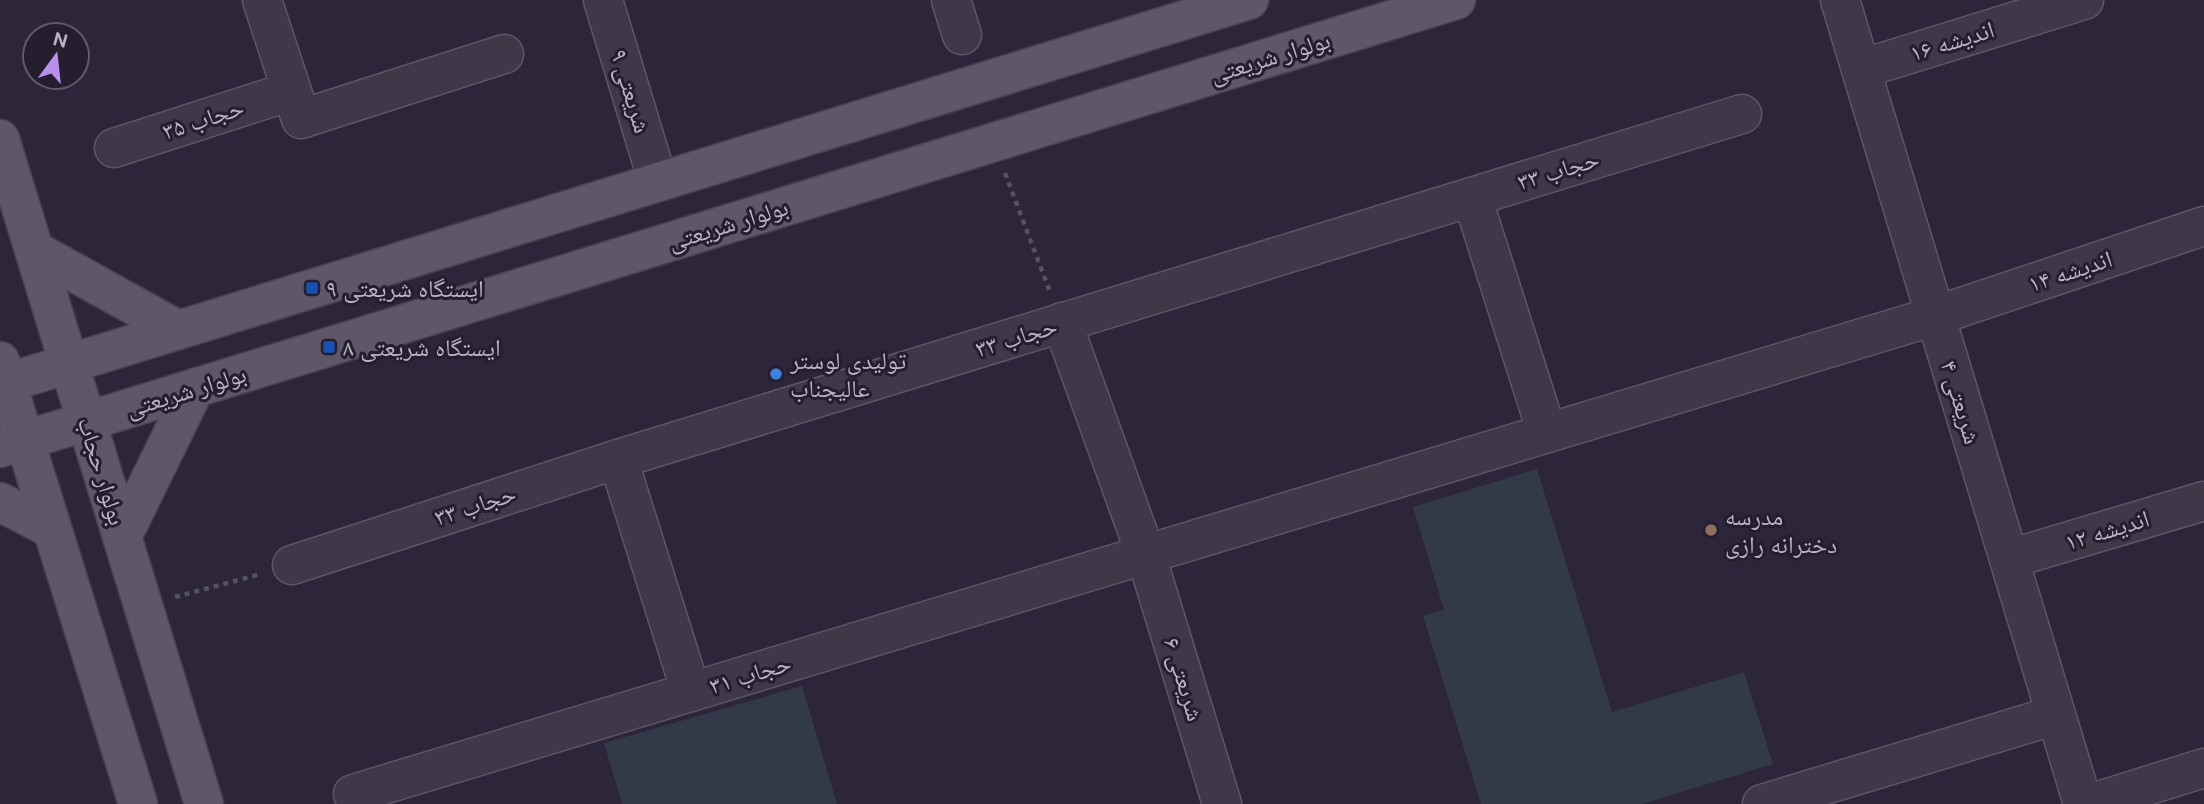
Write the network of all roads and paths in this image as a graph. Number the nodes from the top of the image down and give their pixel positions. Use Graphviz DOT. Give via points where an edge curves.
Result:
graph roads {
  1 [pos="262,0"];
  2 [pos="603,0"];
  3 [pos="1249,0"];
  4 [pos="1456,0"];
  5 [pos="1840,0"];
  6 [pos="2084,0"];
  7 [pos="504,54"];
  8 [pos="1861,69"];
  9 [pos="291,91"];
  10 [pos="1742,114"];
  11 [pos="0,139"];
  12 [pos="994,142"];
  13 [pos="114,148"];
  14 [pos="659,182"];
  15 [pos="1472,197"];
  16 [pos="2204,226"];
  17 [pos="34,250"];
  18 [pos="1935,316"];
  19 [pos="1062,323"];
  20 [pos="178,330"];
  21 [pos="69,363"];
  22 [pos="2,376"];
  23 [pos="195,388"];
  24 [pos="87,421"];
  25 [pos="1547,433"];
  26 [pos="12,444"];
  27 [pos="618,459"];
  28 [pos="2204,501"];
  29 [pos="0,502"];
  30 [pos="52,529"];
  31 [pos="122,537"];
  32 [pos="1146,555"];
  33 [pos="2009,559"];
  34 [pos="292,565"];
  35 [pos="143,606"];
  36 [pos="691,692"];
  37 [pos="2056,715"];
  38 [pos="2204,768"];
  39 [pos="353,794"];
  40 [pos="138,804"];
  41 [pos="204,804"];
  42 [pos="1222,804"];
  43 [pos="1762,804"];
  44 [pos="2083,804"];
  45 [pos="2089,804"];
  1 -- 9 [label="street"];
  2 -- 14 [label="street, شریعتی ۹"];
  3 -- 14 [label="main road"];
  4 -- 12 [label="main road, بولوار شریعتی"];
  5 -- 8 [label="street, شریعتی ۴"];
  6 -- 8 [label="street, اندیشه ۱۶"];
  7 -- 9 [label="street" via="301,119"];
  8 -- 18 [label="street, شریعتی ۴"];
  9 -- 13 [label="street, حجاب ۳۵"];
  10 -- 15 [label="street, حجاب ۳۳"];
  11 -- 17 [label="main road, بولوار حجاب"];
  12 -- 19 [label="path"];
  12 -- 23 [label="main road, بولوار شریعتی"];
  14 -- 20 [label="main road"];
  15 -- 19 [label="street, حجاب ۳۳"];
  15 -- 25 [label="street"];
  16 -- 18 [label="street, اندیشه ۱۴"];
  17 -- 20 [label="main road"];
  17 -- 21 [label="main road, بولوار حجاب"];
  18 -- 25 [label="street, اندیشه ۱۴"];
  18 -- 33 [label="street, شریعتی ۴"];
  19 -- 27 [label="street, حجاب ۳۳"];
  19 -- 32 [label="street, شریعتی ۶"];
  20 -- 21 [label="main road"];
  21 -- 22 [label="main road"];
  21 -- 24 [label="main road, بولوار حجاب"];
  22 -- 26 [label="main road"];
  23 -- 24 [label="main road, بولوار شریعتی"];
  23 -- 31 [label="main road"];
  24 -- 26 [label="main road, بولوار شریعتی"];
  24 -- 31 [label="main road, بولوار حجاب"];
  25 -- 32 [label="street, حجاب ۳۱"];
  26 -- 30 [label="main road"];
  27 -- 34 [label="street, حجاب ۳۳"];
  27 -- 36 [label="street"];
  28 -- 33 [label="street, اندیشه ۱۲"];
  29 -- 30 [label="main road"];
  30 -- 40 [label="main road"];
  31 -- 35 [label="main road, بولوار حجاب"];
  32 -- 36 [label="street, حجاب ۳۱"];
  32 -- 42 [label="street, شریعتی ۶"];
  33 -- 37 [label="street, شریعتی ۴"];
  34 -- 35 [label="path"];
  35 -- 41 [label="main road, بولوار حجاب"];
  36 -- 39 [label="street, حجاب ۳۱"];
  37 -- 43 [label="street"];
  37 -- 44 [label="street, شریعتی ۴"];
  38 -- 45 [label="street"];
}
